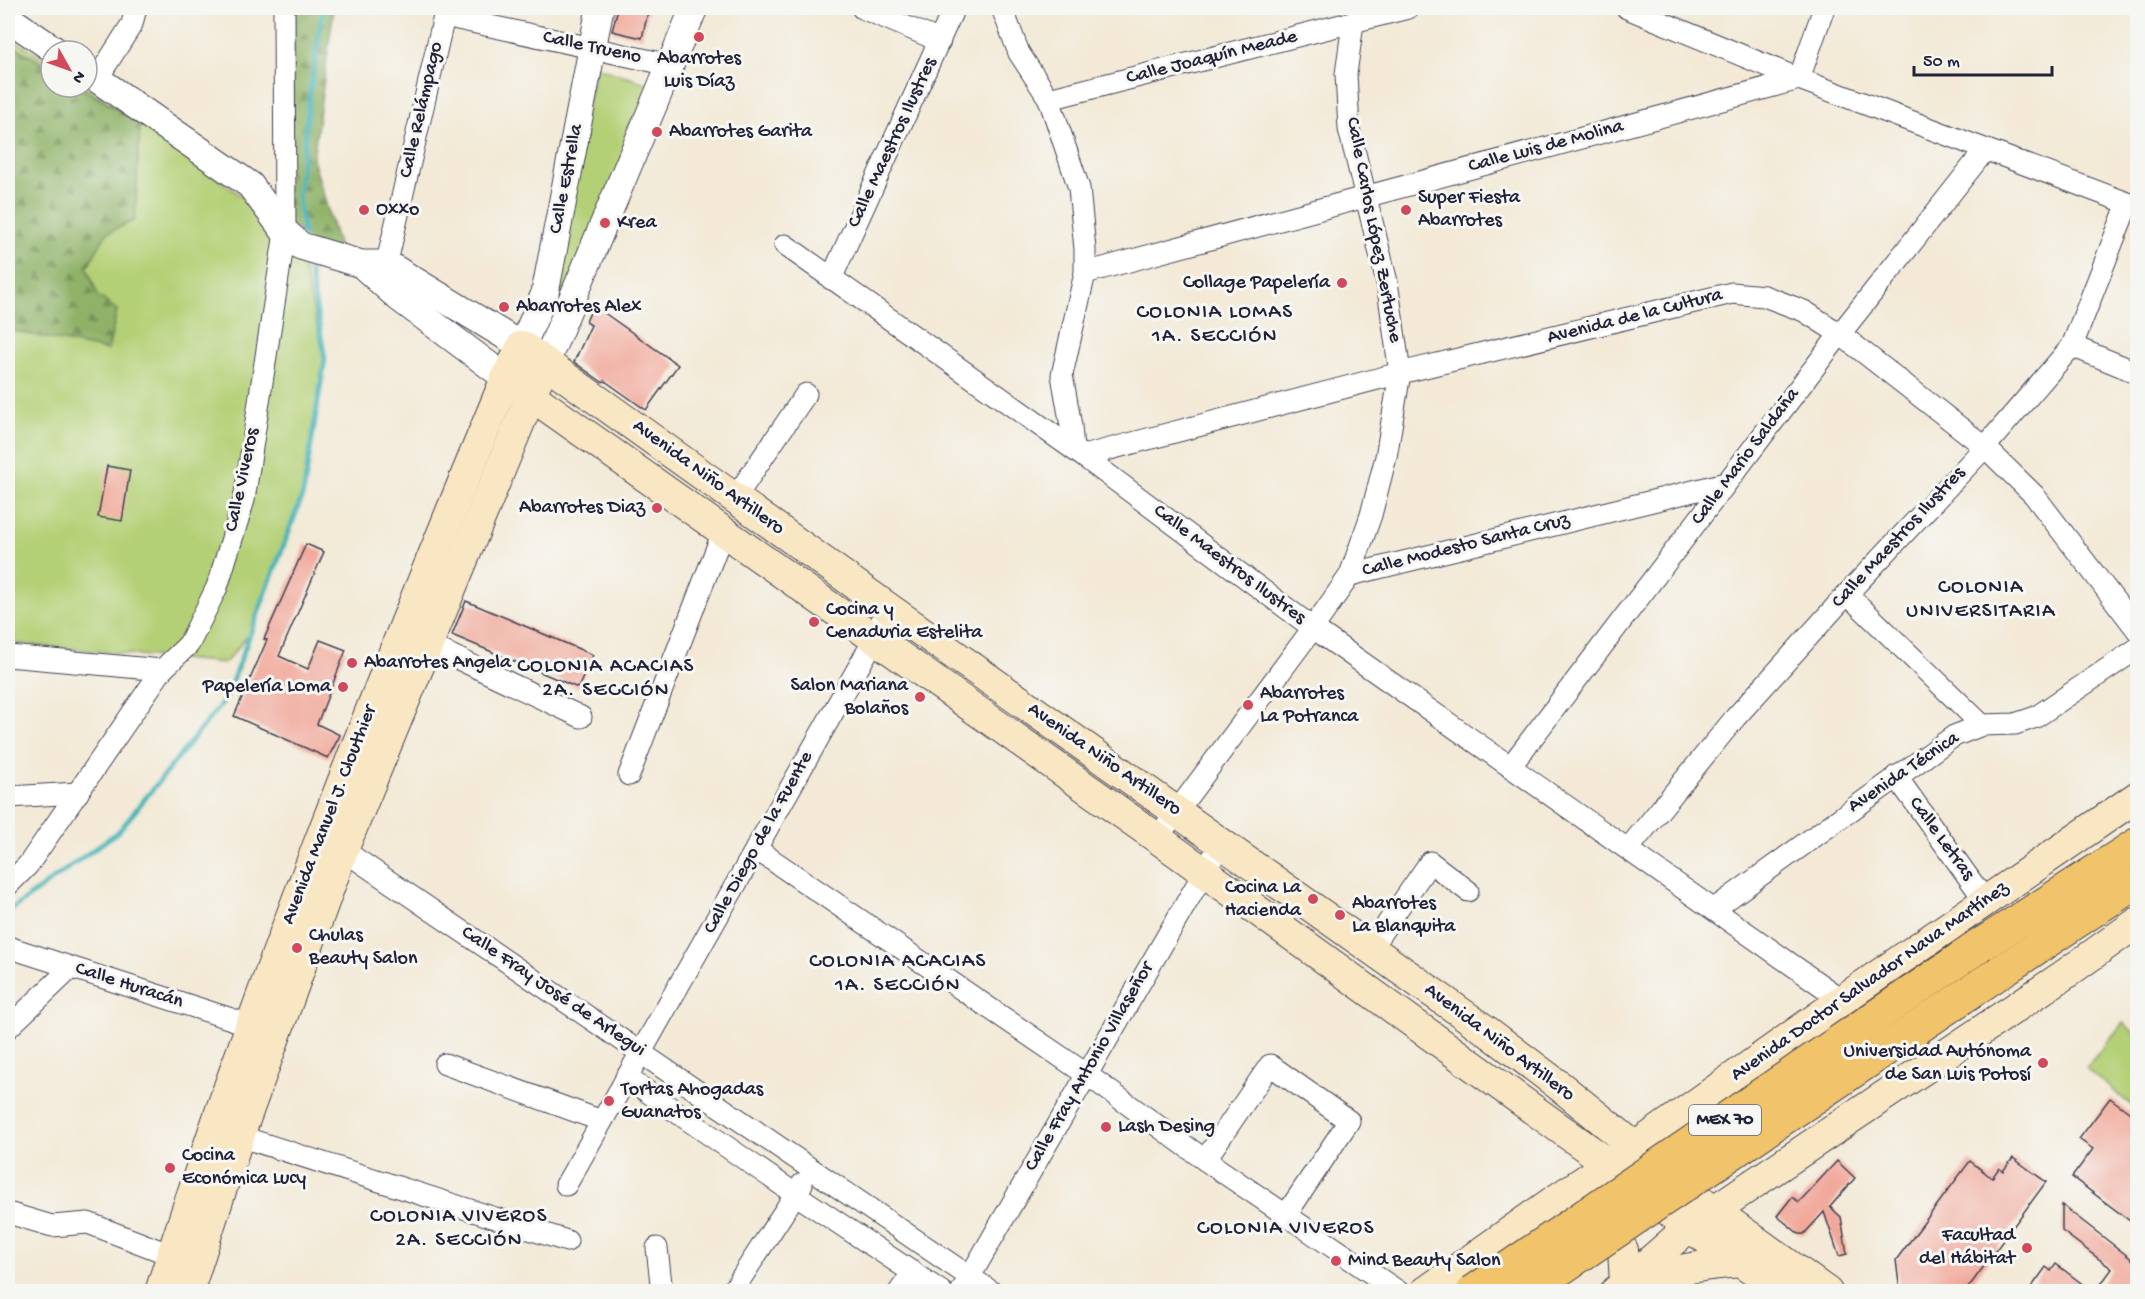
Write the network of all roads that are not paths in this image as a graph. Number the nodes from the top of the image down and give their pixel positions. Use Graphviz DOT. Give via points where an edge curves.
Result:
graph roads {
  1 [pos="136,8"];
  2 [pos="284,8"];
  3 [pos="600,8"];
  4 [pos="694,8"];
  5 [pos="862,8"];
  6 [pos="954,8"];
  7 [pos="1002,8"];
  8 [pos="1408,8"];
  9 [pos="1627,8"];
  10 [pos="1824,8"];
  11 [pos="445,12"];
  12 [pos="8,18"];
  13 [pos="1353,23"];
  14 [pos="39,39"];
  15 [pos="940,41"];
  16 [pos="593,48"];
  17 [pos="670,65"];
  18 [pos="99,67"];
  19 [pos="1799,79"];
  20 [pos="99,81"];
  21 [pos="1049,99"];
  22 [pos="1985,150"];
  23 [pos="1367,195"];
  24 [pos="2133,205"];
  25 [pos="293,239"];
  26 [pos="786,245"];
  27 [pos="369,267"];
  28 [pos="1084,273"];
  29 [pos="831,279"];
  30 [pos="1840,334"];
  31 [pos="2072,346"];
  32 [pos="534,354"];
  33 [pos="1400,373"];
  34 [pos="2138,373"];
  35 [pos="506,378"];
  36 [pos="531,394"];
  37 [pos="806,394"];
  38 [pos="1985,447"];
  39 [pos="1078,452"];
  40 [pos="1726,483"];
  41 [pos="735,498"];
  42 [pos="723,532"];
  43 [pos="1350,574"];
  44 [pos="1847,594"];
  45 [pos="887,607"];
  46 [pos="1313,628"];
  47 [pos="2138,631"];
  48 [pos="875,638"];
  49 [pos="427,644"];
  50 [pos="2138,648"];
  51 [pos="8,656"];
  52 [pos="162,670"];
  53 [pos="581,717"];
  54 [pos="1982,725"];
  55 [pos="1510,767"];
  56 [pos="629,775"];
  57 [pos="1896,776"];
  58 [pos="78,793"];
  59 [pos="2138,796"];
  60 [pos="8,797"];
  61 [pos="1177,811"];
  62 [pos="1156,838"];
  63 [pos="1221,843"];
  64 [pos="331,844"];
  65 [pos="2138,844"];
  66 [pos="756,849"];
  67 [pos="1628,849"];
  68 [pos="1203,873"];
  69 [pos="2138,881"];
  70 [pos="8,885"];
  71 [pos="1468,891"];
  72 [pos="1986,902"];
  73 [pos="1714,909"];
  74 [pos="2138,922"];
  75 [pos="8,947"];
  76 [pos="1370,949"];
  77 [pos="71,968"];
  78 [pos="1842,1000"];
  79 [pos="250,1025"];
  80 [pos="8,1028"];
  81 [pos="641,1052"];
  82 [pos="446,1064"];
  83 [pos="1086,1074"];
  84 [pos="626,1077"];
  85 [pos="1709,1094"];
  86 [pos="602,1121"];
  87 [pos="239,1136"];
  88 [pos="1635,1147"];
  89 [pos="1790,1158"];
  90 [pos="1205,1160"];
  91 [pos="1610,1164"];
  92 [pos="813,1170"];
  93 [pos="1760,1179"];
  94 [pos="566,1185"];
  95 [pos="795,1194"];
  96 [pos="1552,1202"];
  97 [pos="1713,1210"];
  98 [pos="8,1213"];
  99 [pos="1286,1215"];
  100 [pos="1689,1227"];
  101 [pos="567,1241"];
  102 [pos="657,1248"];
  103 [pos="1750,1252"];
  104 [pos="171,1255"];
  105 [pos="913,1272"];
  106 [pos="965,1284"];
  107 [pos="1619,1288"];
  108 [pos="160,1292"];
  109 [pos="188,1292"];
  110 [pos="662,1292"];
  111 [pos="732,1292"];
  112 [pos="899,1292"];
  113 [pos="942,1292"];
  114 [pos="992,1292"];
  115 [pos="1399,1292"];
  116 [pos="1425,1292"];
  117 [pos="1473,1292"];
  118 [pos="1526,1292"];
  119 [pos="1784,1292"];
  120 [pos="1827,1292"];
  1 -- 18 [label="street" via="132,24"];
  2 -- 25 [label="street, Calle Viveros"];
  3 -- 16 [label="street, Calle Estrella"];
  4 -- 17 [label="street"];
  5 -- 15 [label="street"];
  6 -- 15 [label="street, Calle Maestros Ilustres"];
  7 -- 21 [label="street" via="1019,53"];
  8 -- 13 [label="street, Calle Joaquín Meade"];
  9 -- 19 [label="street, Calle Maestros Ilustres"];
  10 -- 19 [label="street"];
  11 -- 16 [label="street, Calle Trueno"];
  11 -- 27 [label="street, Calle Relámpago"];
  12 -- 14 [label="street"];
  13 -- 21 [label="street, Calle Joaquín Meade"];
  13 -- 23 [label="street, Calle Carlos López Zertuche" via="1346,74 1349,129"];
  15 -- 29 [label="street, Calle Maestros Ilustres"];
  16 -- 17 [label="street, Calle Trueno"];
  16 -- 32 [label="street, Calle Estrella"];
  17 -- 32 [label="street"];
  19 -- 22 [label="street, Calle Maestros Ilustres"];
  19 -- 23 [label="street, Calle Luis de Molina"];
  20 -- 25 [label="street" via="250,185"];
  21 -- 28 [label="street" via="1079,188"];
  22 -- 24 [label="street, Calle Maestros Ilustres"];
  22 -- 30 [label="street, Calle Mario Saldaña"];
  23 -- 28 [label="street, Calle Luis de Molina"];
  23 -- 33 [label="street, Calle Carlos López Zertuche" via="1387,282"];
  24 -- 31 [label="street, Calle Maestros Ilustres"];
  25 -- 27 [label="street, Avenida Niño Artillero"];
  25 -- 52 [label="street, Calle Viveros" via="244,500 217,587 189,644"];
  26 -- 29 [label="street, Calle Maestros Ilustres"];
  27 -- 32 [label="street, Avenida Niño Artillero"];
  27 -- 35 [label="street, Avenida Niño Artillero" via="399,298"];
  28 -- 39 [label="street" via="1062,375"];
  29 -- 39 [label="street, Calle Maestros Ilustres"];
  30 -- 33 [label="street, Avenida de la Cultura" via="1804,311 1764,296 1732,293"];
  30 -- 38 [label="street, Avenida de la Cultura"];
  30 -- 40 [label="street, Calle Mario Saldaña"];
  31 -- 34 [label="street"];
  31 -- 38 [label="street, Calle Maestros Ilustres"];
  32 -- 35 [label="main road, Avenida Manuel J. Clouthier"];
  32 -- 36 [label="main road, Avenida Manuel J. Clouthier"];
  32 -- 41 [label="main road, Avenida Niño Artillero"];
  33 -- 39 [label="street, Avenida de la Cultura"];
  33 -- 43 [label="street, Calle Carlos López Zertuche" via="1371,515"];
  35 -- 36 [label="main road, Avenida Niño Artillero"];
  35 -- 64 [label="main road, Avenida Manuel J. Clouthier" via="425,574"];
  36 -- 42 [label="main road, Avenida Niño Artillero"];
  36 -- 49 [label="main road, Avenida Manuel J. Clouthier"];
  37 -- 41 [label="street"];
  38 -- 44 [label="street, Calle Maestros Ilustres"];
  38 -- 47 [label="street, Avenida de la Cultura" via="2034,495"];
  39 -- 46 [label="street, Calle Maestros Ilustres"];
  40 -- 43 [label="street, Calle Modesto Santa Cruz"];
  40 -- 55 [label="street, Calle Mario Saldaña"];
  41 -- 45 [label="main road, Avenida Niño Artillero"];
  42 -- 48 [label="main road, Avenida Niño Artillero"];
  42 -- 56 [label="street"];
  43 -- 46 [label="street, Calle Modesto Santa Cruz"];
  44 -- 54 [label="street"];
  44 -- 67 [label="street, Calle Maestros Ilustres" via="1735,718"];
  45 -- 48 [label="street, Calle Diego de la Fuente"];
  45 -- 61 [label="main road, Avenida Niño Artillero"];
  46 -- 55 [label="street, Calle Maestros Ilustres"];
  46 -- 61 [label="street, Calle Modesto Santa Cruz"];
  48 -- 62 [label="main road, Avenida Niño Artillero"];
  48 -- 66 [label="street, Calle Diego de la Fuente"];
  49 -- 53 [label="street"];
  49 -- 64 [label="main road, Avenida Manuel J. Clouthier"];
  50 -- 54 [label="street, Avenida Técnica" via="2036,717 2015,724"];
  51 -- 52 [label="street"];
  52 -- 58 [label="street, Calle Viveros"];
  54 -- 57 [label="street, Avenida Técnica" via="1954,736"];
  55 -- 67 [label="street, Calle Maestros Ilustres"];
  57 -- 72 [label="street, Calle Letras"];
  57 -- 73 [label="street, Avenida Técnica"];
  58 -- 60 [label="street"];
  58 -- 70 [label="street, Calle Viveros" via="28,865"];
  59 -- 72 [label="main road, Avenida Doctor Salvador Nava Martínez"];
  61 -- 62 [label="street, Calle Modesto Santa Cruz"];
  61 -- 63 [label="main road, Avenida Niño Artillero"];
  62 -- 68 [label="main road, Avenida Niño Artillero"];
  63 -- 68 [label="street, Calle Fray Antonio Villaseñor"];
  63 -- 76 [label="main road, Avenida Niño Artillero"];
  64 -- 79 [label="main road, Avenida Manuel J. Clouthier"];
  64 -- 81 [label="street, Calle Fray José de Arlegui"];
  64 -- 87 [label="main road, Avenida Manuel J. Clouthier"];
  65 -- 117 [label="highway, Avenida Doctor Salvador Nava Martínez / MEX 70, bridge" via="1976,948"];
  66 -- 81 [label="street, Calle Diego de la Fuente"];
  66 -- 83 [label="street"];
  67 -- 73 [label="street, Calle Maestros Ilustres"];
  68 -- 83 [label="street, Calle Fray Antonio Villaseñor"];
  68 -- 91 [label="main road, Avenida Niño Artillero"];
  69 -- 118 [label="highway, MEX 70, bridge"];
  71 -- 76 [label="street" via="1431,862"];
  72 -- 78 [label="main road, Avenida Doctor Salvador Nava Martínez"];
  73 -- 78 [label="street, Calle Maestros Ilustres"];
  74 -- 89 [label="main road"];
  75 -- 77 [label="street, Calle Huracán"];
  76 -- 88 [label="main road, Avenida Niño Artillero" via="1487,1031"];
  77 -- 79 [label="street, Calle Huracán"];
  77 -- 80 [label="street"];
  78 -- 85 [label="main road, Avenida Doctor Salvador Nava Martínez"];
  79 -- 104 [label="main road, Avenida Manuel J. Clouthier"];
  81 -- 84 [label="street, Calle Diego de la Fuente"];
  81 -- 92 [label="street, Calle Fray José de Arlegui"];
  82 -- 86 [label="street"];
  83 -- 90 [label="street"];
  83 -- 106 [label="street, Calle Fray Antonio Villaseñor"];
  84 -- 86 [label="street, Calle Diego de la Fuente"];
  84 -- 95 [label="street, Calle Fray José de Arlegui"];
  85 -- 88 [label="main road, Avenida Doctor Salvador Nava Martínez"];
  85 -- 89 [label="main road" via="1716,1117 1732,1142 1757,1155"];
  86 -- 94 [label="street, Calle Diego de la Fuente"];
  87 -- 101 [label="street"];
  87 -- 109 [label="main road, Avenida Manuel J. Clouthier"];
  88 -- 91 [label="main road, Avenida Doctor Salvador Nava Martínez"];
  88 -- 97 [label="main road, Avenida Niño Artillero"];
  89 -- 93 [label="main road"];
  90 -- 99 [label="street"];
  90 -- 99 [label="street" via="1270,1065 1349,1121"];
  91 -- 96 [label="main road, Avenida Doctor Salvador Nava Martínez"];
  91 -- 100 [label="main road, Avenida Niño Artillero"];
  92 -- 95 [label="street"];
  92 -- 106 [label="street, Calle Fray José de Arlegui"];
  93 -- 97 [label="main road"];
  93 -- 103 [label="main road" via="1752,1212"];
  95 -- 105 [label="street, Calle Fray José de Arlegui"];
  95 -- 111 [label="street"];
  96 -- 107 [label="main road" via="1576,1203 1603,1221 1623,1250"];
  96 -- 116 [label="main road, Avenida Doctor Salvador Nava Martínez"];
  97 -- 100 [label="main road"];
  97 -- 103 [label="main road, Avenida Niño Artillero"];
  98 -- 104 [label="street" via="52,1226 88,1223"];
  99 -- 115 [label="street"];
  100 -- 103 [label="main road, Avenida Niño Artillero"];
  100 -- 107 [label="main road"];
  102 -- 110 [label="street"];
  103 -- 107 [label="main road"];
  103 -- 119 [label="main road, Avenida Niño Artillero"];
  103 -- 120 [label="main road, Avenida Niño Artillero"];
  104 -- 108 [label="main road, Avenida Manuel J. Clouthier"];
  105 -- 112 [label="street"];
  105 -- 113 [label="street, Calle Fray José de Arlegui"];
  106 -- 114 [label="street, Calle Fray José de Arlegui"];
}
